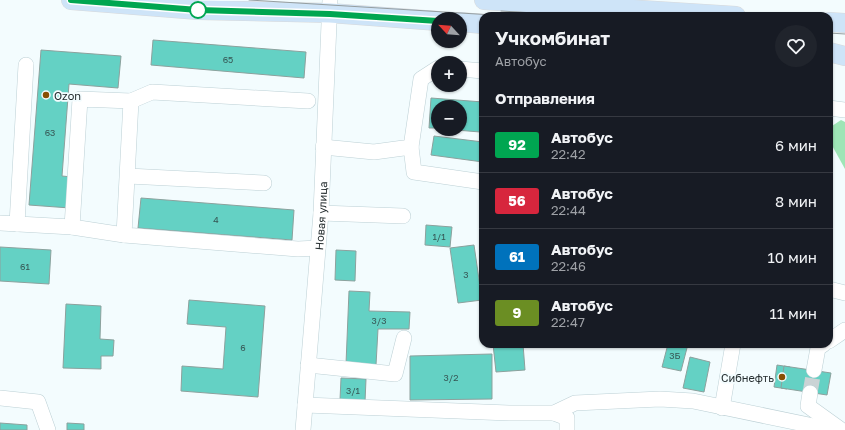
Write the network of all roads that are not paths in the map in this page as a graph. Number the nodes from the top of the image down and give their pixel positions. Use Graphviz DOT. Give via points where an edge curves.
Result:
graph roads {
  1 [pos="71,0"];
  2 [pos="484,0"];
  3 [pos="330,7"];
  4 [pos="673,12"];
  5 [pos="431,20"];
  6 [pos="833,22"];
  7 [pos="467,23"];
  8 [pos="845,23"];
  9 [pos="479,24"];
  10 [pos="833,53"];
  11 [pos="845,56"];
  12 [pos="26,65"];
  13 [pos="467,70"];
  14 [pos="479,71"];
  15 [pos="431,73"];
  16 [pos="131,101"];
  17 [pos="308,101"];
  18 [pos="833,108"];
  19 [pos="845,110"];
  20 [pos="324,147"];
  21 [pos="412,147"];
  22 [pos="128,176"];
  23 [pos="479,181"];
  24 [pos="264,183"];
  25 [pos="321,213"];
  26 [pos="403,216"];
  27 [pos="0,223"];
  28 [pos="17,224"];
  29 [pos="72,227"];
  30 [pos="124,236"];
  31 [pos="318,248"];
  32 [pos="833,290"];
  33 [pos="845,293"];
  34 [pos="845,330"];
  35 [pos="404,338"];
  36 [pos="833,338"];
  37 [pos="732,348"];
  38 [pos="818,348"];
  39 [pos="308,365"];
  40 [pos="814,370"];
  41 [pos="810,393"];
  42 [pos="0,398"];
  43 [pos="305,405"];
  44 [pos="722,408"];
  45 [pos="554,413"];
  46 [pos="48,430"];
  47 [pos="303,430"];
  48 [pos="567,430"];
  49 [pos="833,430"];
  50 [pos="842,430"];
  1 -- 3 [label="main road" via="198,10"];
  2 -- 4 [label="main road"];
  3 -- 5 [label="main road"];
  3 -- 20 [label="street, Новая улица"];
  6 -- 8 [label="main road"];
  7 -- 9 [label="main road"];
  10 -- 11 [label="main road"];
  12 -- 28 [label="street"];
  13 -- 14 [label="street"];
  15 -- 21 [label="street" via="422,80"];
  16 -- 17 [label="street" via="152,92"];
  16 -- 22 [label="street"];
  16 -- 29 [label="street" via="80,99"];
  18 -- 19 [label="street"];
  20 -- 21 [label="street" via="374,152"];
  20 -- 25 [label="street, Новая улица"];
  21 -- 23 [label="street" via="414,172"];
  22 -- 24 [label="street"];
  22 -- 30 [label="street"];
  25 -- 26 [label="street"];
  25 -- 31 [label="street, Новая улица"];
  27 -- 28 [label="street"];
  28 -- 29 [label="street"];
  29 -- 30 [label="street"];
  30 -- 31 [label="street" via="298,249"];
  31 -- 39 [label="street, Новая улица"];
  32 -- 33 [label="street"];
  34 -- 36 [label="street"];
  35 -- 39 [label="street" via="395,374"];
  37 -- 44 [label="street"];
  38 -- 40 [label="street"];
  39 -- 43 [label="street, Новая улица"];
  41 -- 50 [label="street" via="808,406"];
  42 -- 46 [label="street" via="38,402"];
  43 -- 45 [label="street" via="509,414"];
  43 -- 47 [label="street, Новая улица"];
  44 -- 45 [label="street" via="693,401 660,399 575,403"];
  44 -- 49 [label="street"];
  45 -- 48 [label="street" via="567,418"];
}
